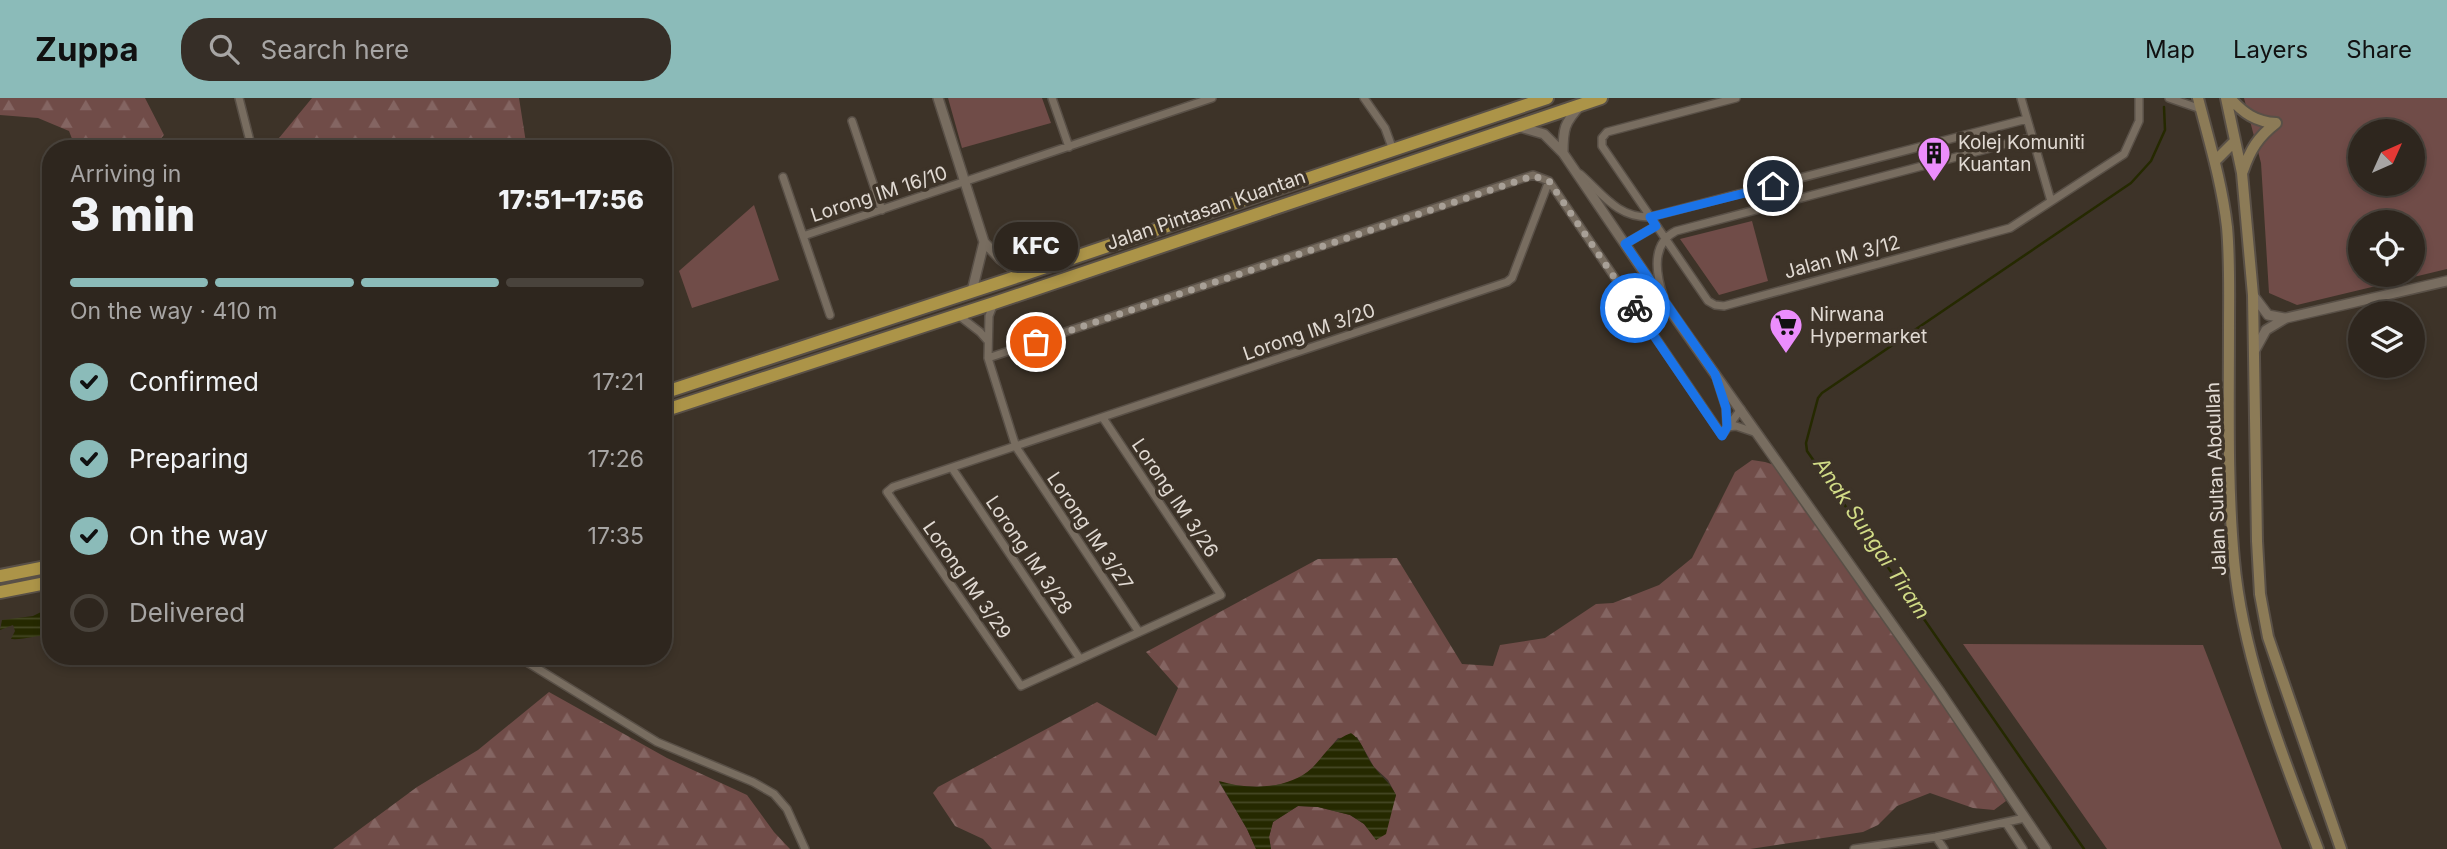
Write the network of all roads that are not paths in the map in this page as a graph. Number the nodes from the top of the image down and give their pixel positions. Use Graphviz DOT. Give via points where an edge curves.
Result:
graph roads {
  1 [pos="239,98"];
  2 [pos="938,98"];
  3 [pos="1052,98"];
  4 [pos="1212,98"];
  5 [pos="1364,98"];
  6 [pos="1547,98"];
  7 [pos="1601,98"];
  8 [pos="1736,98"];
  9 [pos="2021,98"];
  10 [pos="2139,98"];
  11 [pos="2169,98"];
  12 [pos="2228,98"];
  13 [pos="1582,104"];
  14 [pos="2200,104"];
  15 [pos="2027,119"];
  16 [pos="852,121"];
  17 [pos="1511,127"];
  18 [pos="2032,137"];
  19 [pos="250,140"];
  20 [pos="2235,141"];
  21 [pos="1069,147"];
  22 [pos="1393,150"];
  23 [pos="1563,153"];
  24 [pos="1867,161"];
  25 [pos="2216,161"];
  26 [pos="1576,171"];
  27 [pos="2242,173"];
  28 [pos="783,177"];
  29 [pos="1872,180"];
  30 [pos="1549,181"];
  31 [pos="965,182"];
  32 [pos="2051,201"];
  33 [pos="882,210"];
  34 [pos="1650,217"];
  35 [pos="1656,226"];
  36 [pos="803,236"];
  37 [pos="1665,239"];
  38 [pos="984,242"];
  39 [pos="1625,244"];
  40 [pos="1022,275"];
  41 [pos="2447,281"];
  42 [pos="972,291"];
  43 [pos="2253,295"];
  44 [pos="994,303"];
  45 [pos="1671,312"];
  46 [pos="830,315"];
  47 [pos="958,315"];
  48 [pos="2286,318"];
  49 [pos="987,341"];
  50 [pos="2255,351"];
  51 [pos="988,358"];
  52 [pos="1715,374"];
  53 [pos="672,390"];
  54 [pos="672,408"];
  55 [pos="1741,409"];
  56 [pos="1103,418"];
  57 [pos="1727,427"];
  58 [pos="1760,435"];
  59 [pos="1016,447"];
  60 [pos="952,468"];
  61 [pos="887,492"];
  62 [pos="42,568"];
  63 [pos="0,576"];
  64 [pos="42,584"];
  65 [pos="0,592"];
  66 [pos="1139,632"];
  67 [pos="1080,659"];
  68 [pos="532,665"];
  69 [pos="2025,818"];
  70 [pos="2006,823"];
  71 [pos="1936,837"];
  72 [pos="805,849"];
  73 [pos="1854,849"];
  74 [pos="1944,849"];
  75 [pos="2023,849"];
  76 [pos="2046,849"];
  77 [pos="2318,849"];
  78 [pos="2341,849"];
  1 -- 19 [label="street"];
  2 -- 31 [label="street"];
  3 -- 21 [label="street"];
  4 -- 21 [label="street, Lorong IM 16/10"];
  5 -- 22 [label="street" via="1385,128"];
  6 -- 22 [label="highway, Jalan Pintasan Kuantan"];
  7 -- 13 [label="highway, Jalan Pintasan Kuantan"];
  8 -- 34 [label="street, Jalan IM 3/12" via="1607,132 1602,138 1602,146"];
  9 -- 15 [label="street"];
  10 -- 32 [label="street, Jalan IM 3/12" via="2139,121 2124,154"];
  11 -- 14 [label="street"];
  12 -- 20 [label="main road, Jalan Sultan Abdullah"];
  12 -- 27 [label="main road" via="2256,120 2276,123 2250,151"];
  13 -- 17 [label="highway, Jalan Pintasan Kuantan"];
  13 -- 23 [label="street" via="1563,130"];
  14 -- 25 [label="main road, Jalan Sultan Abdullah"];
  15 -- 18 [label="street"];
  15 -- 24 [label="street"];
  16 -- 33 [label="street"];
  17 -- 23 [label="street" via="1544,134"];
  17 -- 44 [label="highway, Jalan Pintasan Kuantan"];
  18 -- 29 [label="street"];
  18 -- 32 [label="street"];
  20 -- 25 [label="main road"];
  20 -- 27 [label="main road, Jalan Sultan Abdullah"];
  21 -- 31 [label="street, Lorong IM 16/10"];
  22 -- 40 [label="highway, Jalan Pintasan Kuantan"];
  23 -- 26 [label="street"];
  24 -- 29 [label="street"];
  24 -- 34 [label="street"];
  25 -- 77 [label="main road, Jalan Sultan Abdullah" via="2229,250 2230,425 2238,594 2268,713"];
  26 -- 34 [label="street" via="1619,209"];
  26 -- 39 [label="street"];
  27 -- 43 [label="main road, Jalan Sultan Abdullah"];
  28 -- 36 [label="street"];
  29 -- 37 [label="street" via="1676,231"];
  30 -- 51 [label="street" via="1533,176"];
  30 -- 56 [label="street, Lorong IM 3/20" via="1507,282"];
  30 -- 57 [label="street" via="1722,436"];
  31 -- 33 [label="street, Lorong IM 16/10"];
  31 -- 38 [label="street"];
  32 -- 37 [label="street, Jalan IM 3/12" via="2010,228 1724,306 1708,301"];
  33 -- 36 [label="street, Lorong IM 16/10"];
  34 -- 35 [label="street, Jalan IM 3/12"];
  35 -- 37 [label="street, Jalan IM 3/12"];
  35 -- 39 [label="street"];
  36 -- 46 [label="street"];
  37 -- 45 [label="street" via="1658,250 1658,268"];
  38 -- 40 [label="street"];
  38 -- 42 [label="street"];
  39 -- 45 [label="street"];
  40 -- 42 [label="highway, Jalan Pintasan Kuantan"];
  41 -- 48 [label="street"];
  42 -- 53 [label="highway, Jalan Pintasan Kuantan"];
  43 -- 48 [label="street" via="2268,315"];
  43 -- 50 [label="main road, Jalan Sultan Abdullah"];
  44 -- 47 [label="highway, Jalan Pintasan Kuantan"];
  44 -- 49 [label="street, Lorong IM 3/27"];
  45 -- 52 [label="street"];
  47 -- 49 [label="street"];
  47 -- 54 [label="highway, Jalan Pintasan Kuantan"];
  48 -- 50 [label="street" via="2266,330"];
  49 -- 51 [label="street, Lorong IM 3/27"];
  50 -- 78 [label="main road, Jalan Sultan Abdullah" via="2257,541 2267,637"];
  51 -- 59 [label="street, Lorong IM 3/27"];
  52 -- 55 [label="street"];
  52 -- 57 [label="street"];
  55 -- 57 [label="street"];
  55 -- 58 [label="street"];
  56 -- 59 [label="street, Lorong IM 3/20"];
  56 -- 66 [label="street, Lorong IM 3/26" via="1221,595"];
  57 -- 58 [label="street"];
  58 -- 69 [label="street"];
  59 -- 60 [label="street, Lorong IM 3/20"];
  59 -- 66 [label="street, Lorong IM 3/27"];
  60 -- 61 [label="street, Lorong IM 3/20"];
  60 -- 67 [label="street, Lorong IM 3/28"];
  61 -- 67 [label="street, Lorong IM 3/29" via="1021,686"];
  62 -- 63 [label="highway"];
  64 -- 65 [label="highway"];
  66 -- 67 [label="street"];
  68 -- 72 [label="street" via="657,742 774,794 787,809"];
  69 -- 70 [label="street"];
  69 -- 76 [label="street"];
  70 -- 71 [label="street"];
  70 -- 75 [label="street"];
  71 -- 73 [label="street"];
  71 -- 74 [label="street"];
}
